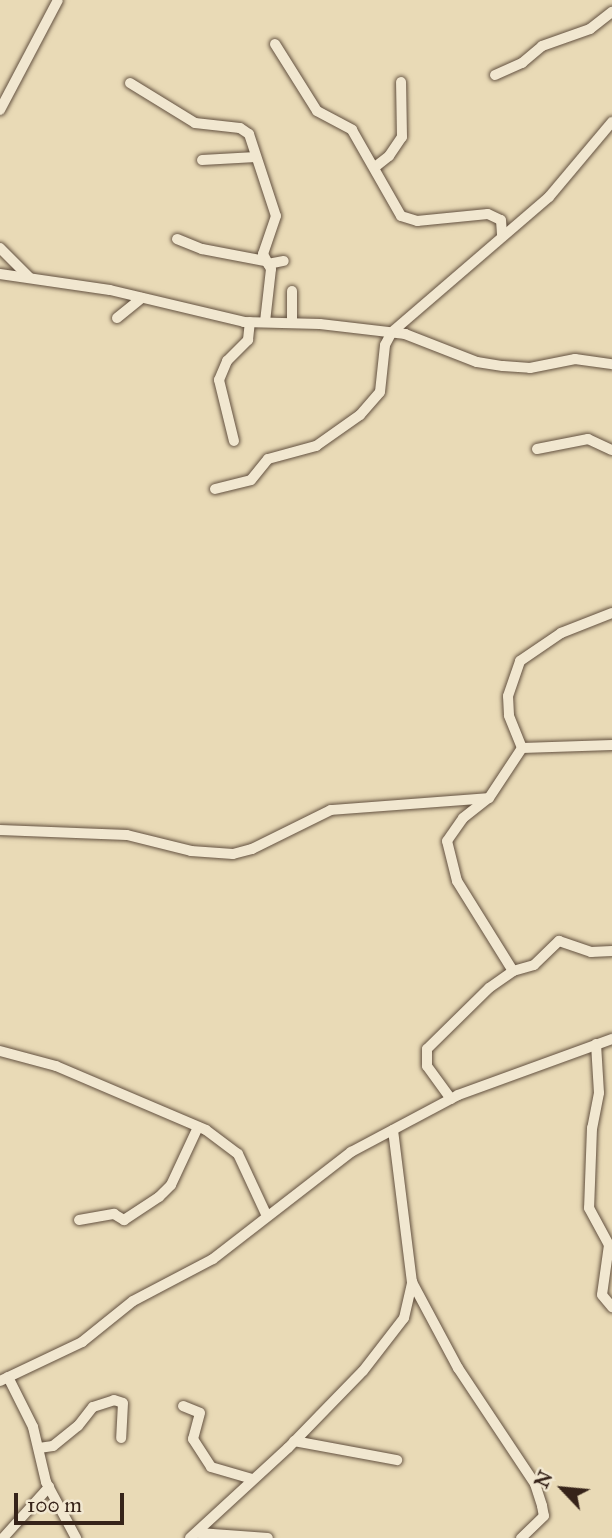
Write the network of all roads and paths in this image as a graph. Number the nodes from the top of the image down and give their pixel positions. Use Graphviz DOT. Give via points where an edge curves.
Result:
graph roads {
  1 [pos="58,0"];
  2 [pos="612,12"];
  3 [pos="275,44"];
  4 [pos="495,75"];
  5 [pos="401,82"];
  6 [pos="130,83"];
  7 [pos="0,110"];
  8 [pos="612,122"];
  9 [pos="256,157"];
  10 [pos="202,160"];
  11 [pos="375,167"];
  12 [pos="502,235"];
  13 [pos="177,239"];
  14 [pos="0,248"];
  15 [pos="284,261"];
  16 [pos="267,263"];
  17 [pos="0,274"];
  18 [pos="30,278"];
  19 [pos="292,291"];
  20 [pos="142,298"];
  21 [pos="117,318"];
  22 [pos="250,322"];
  23 [pos="265,322"];
  24 [pos="292,323"];
  25 [pos="392,332"];
  26 [pos="612,364"];
  27 [pos="234,441"];
  28 [pos="537,449"];
  29 [pos="612,450"];
  30 [pos="215,489"];
  31 [pos="612,612"];
  32 [pos="612,745"];
  33 [pos="522,748"];
  34 [pos="489,798"];
  35 [pos="0,830"];
  36 [pos="612,951"];
  37 [pos="513,971"];
  38 [pos="612,1039"];
  39 [pos="596,1044"];
  40 [pos="0,1051"];
  41 [pos="451,1099"];
  42 [pos="198,1127"];
  43 [pos="393,1130"];
  44 [pos="266,1214"];
  45 [pos="79,1220"];
  46 [pos="412,1282"];
  47 [pos="612,1307"];
  48 [pos="4,1379"];
  49 [pos="183,1406"];
  50 [pos="121,1438"];
  51 [pos="294,1441"];
  52 [pos="39,1448"];
  53 [pos="397,1460"];
  54 [pos="252,1479"];
  55 [pos="49,1487"];
  56 [pos="195,1535"];
  57 [pos="3,1538"];
  58 [pos="76,1538"];
  59 [pos="268,1538"];
  60 [pos="521,1538"];
  1 -- 7 [label="street"];
  2 -- 4 [label="street" via="590,29 542,46 522,63"];
  3 -- 11 [label="street" via="317,111 352,130"];
  5 -- 11 [label="street" via="402,137"];
  6 -- 9 [label="street" via="195,123 245,130"];
  8 -- 12 [label="street" via="549,197"];
  9 -- 10 [label="street"];
  9 -- 16 [label="street" via="276,216 263,254"];
  11 -- 12 [label="street" via="401,216 417,221 488,214 500,220"];
  12 -- 25 [label="street"];
  13 -- 16 [label="street"];
  14 -- 18 [label="street"];
  15 -- 16 [label="street"];
  16 -- 23 [label="street"];
  17 -- 18 [label="street"];
  18 -- 20 [label="street"];
  19 -- 24 [label="street"];
  20 -- 21 [label="street"];
  20 -- 22 [label="street"];
  22 -- 23 [label="street"];
  22 -- 27 [label="street" via="248,340 227,361 219,380"];
  23 -- 24 [label="street"];
  24 -- 25 [label="street"];
  25 -- 26 [label="street" via="503,366 530,369 575,359"];
  25 -- 30 [label="street" via="385,345 380,392 360,415 316,446 268,459 251,480"];
  28 -- 29 [label="street" via="588,439"];
  31 -- 33 [label="street" via="561,633 520,661 508,696 509,715"];
  32 -- 33 [label="street"];
  33 -- 34 [label="street"];
  34 -- 35 [label="street" via="331,810 233,854 202,853 127,835"];
  34 -- 37 [label="street" via="464,818 447,841 457,881"];
  36 -- 37 [label="street" via="591,953 559,941 534,964"];
  37 -- 41 [label="street" via="489,988 427,1049 427,1066"];
  38 -- 39 [label="street"];
  39 -- 41 [label="street"];
  39 -- 47 [label="street" via="599,1093 592,1128 589,1208 609,1245 602,1295"];
  40 -- 42 [label="street" via="56,1066"];
  41 -- 43 [label="street"];
  42 -- 44 [label="street" via="238,1153"];
  42 -- 45 [label="street" via="171,1185 159,1197 124,1220 114,1214"];
  43 -- 44 [label="street" via="351,1152"];
  43 -- 46 [label="street"];
  44 -- 48 [label="street" via="213,1259 133,1301 82,1342"];
  46 -- 51 [label="street" via="410,1306 393,1335"];
  46 -- 60 [label="street" via="458,1368 535,1484 544,1516"];
  48 -- 52 [label="street"];
  49 -- 54 [label="street" via="200,1413 193,1439 211,1467"];
  50 -- 52 [label="street" via="123,1403 114,1400 93,1407 53,1446"];
  51 -- 53 [label="street"];
  51 -- 54 [label="street"];
  52 -- 55 [label="street"];
  54 -- 56 [label="street"];
  55 -- 57 [label="street"];
  55 -- 58 [label="street"];
  56 -- 59 [label="street"];
}
